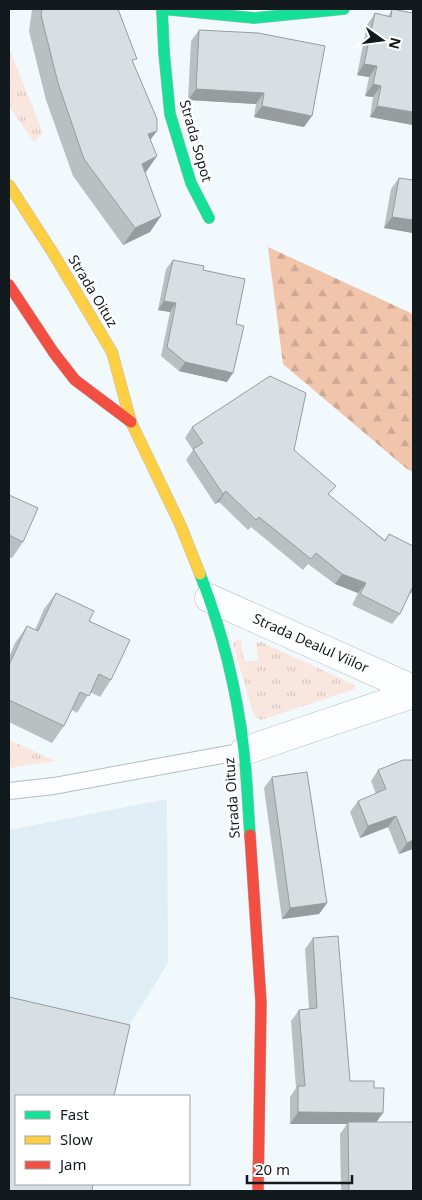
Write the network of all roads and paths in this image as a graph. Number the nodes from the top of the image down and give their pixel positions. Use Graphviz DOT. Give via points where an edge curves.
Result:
graph roads {
  1 [pos="162,9"];
  2 [pos="344,9"];
  3 [pos="9,185"];
  4 [pos="209,218"];
  5 [pos="9,285"];
  6 [pos="131,422"];
  7 [pos="209,598"];
  8 [pos="413,689"];
  9 [pos="413,694"];
  10 [pos="244,751"];
  11 [pos="9,791"];
  12 [pos="258,1191"];
  1 -- 2 [label="main road" via="254,18"];
  1 -- 4 [label="main road, Strada Sopot" via="170,114 191,183"];
  3 -- 6 [label="main road, Strada Oituz" via="112,352"];
  5 -- 6 [label="main road, Strada Oituz" via="75,380"];
  6 -- 7 [label="main road, Strada Oituz" via="180,524"];
  7 -- 8 [label="street, Strada Dealul Viilor"];
  7 -- 10 [label="main road, Strada Oituz" via="230,673"];
  9 -- 10 [label="street"];
  10 -- 11 [label="lane" via="54,786"];
  10 -- 12 [label="main road, Strada Oituz" via="261,1002"];
}
